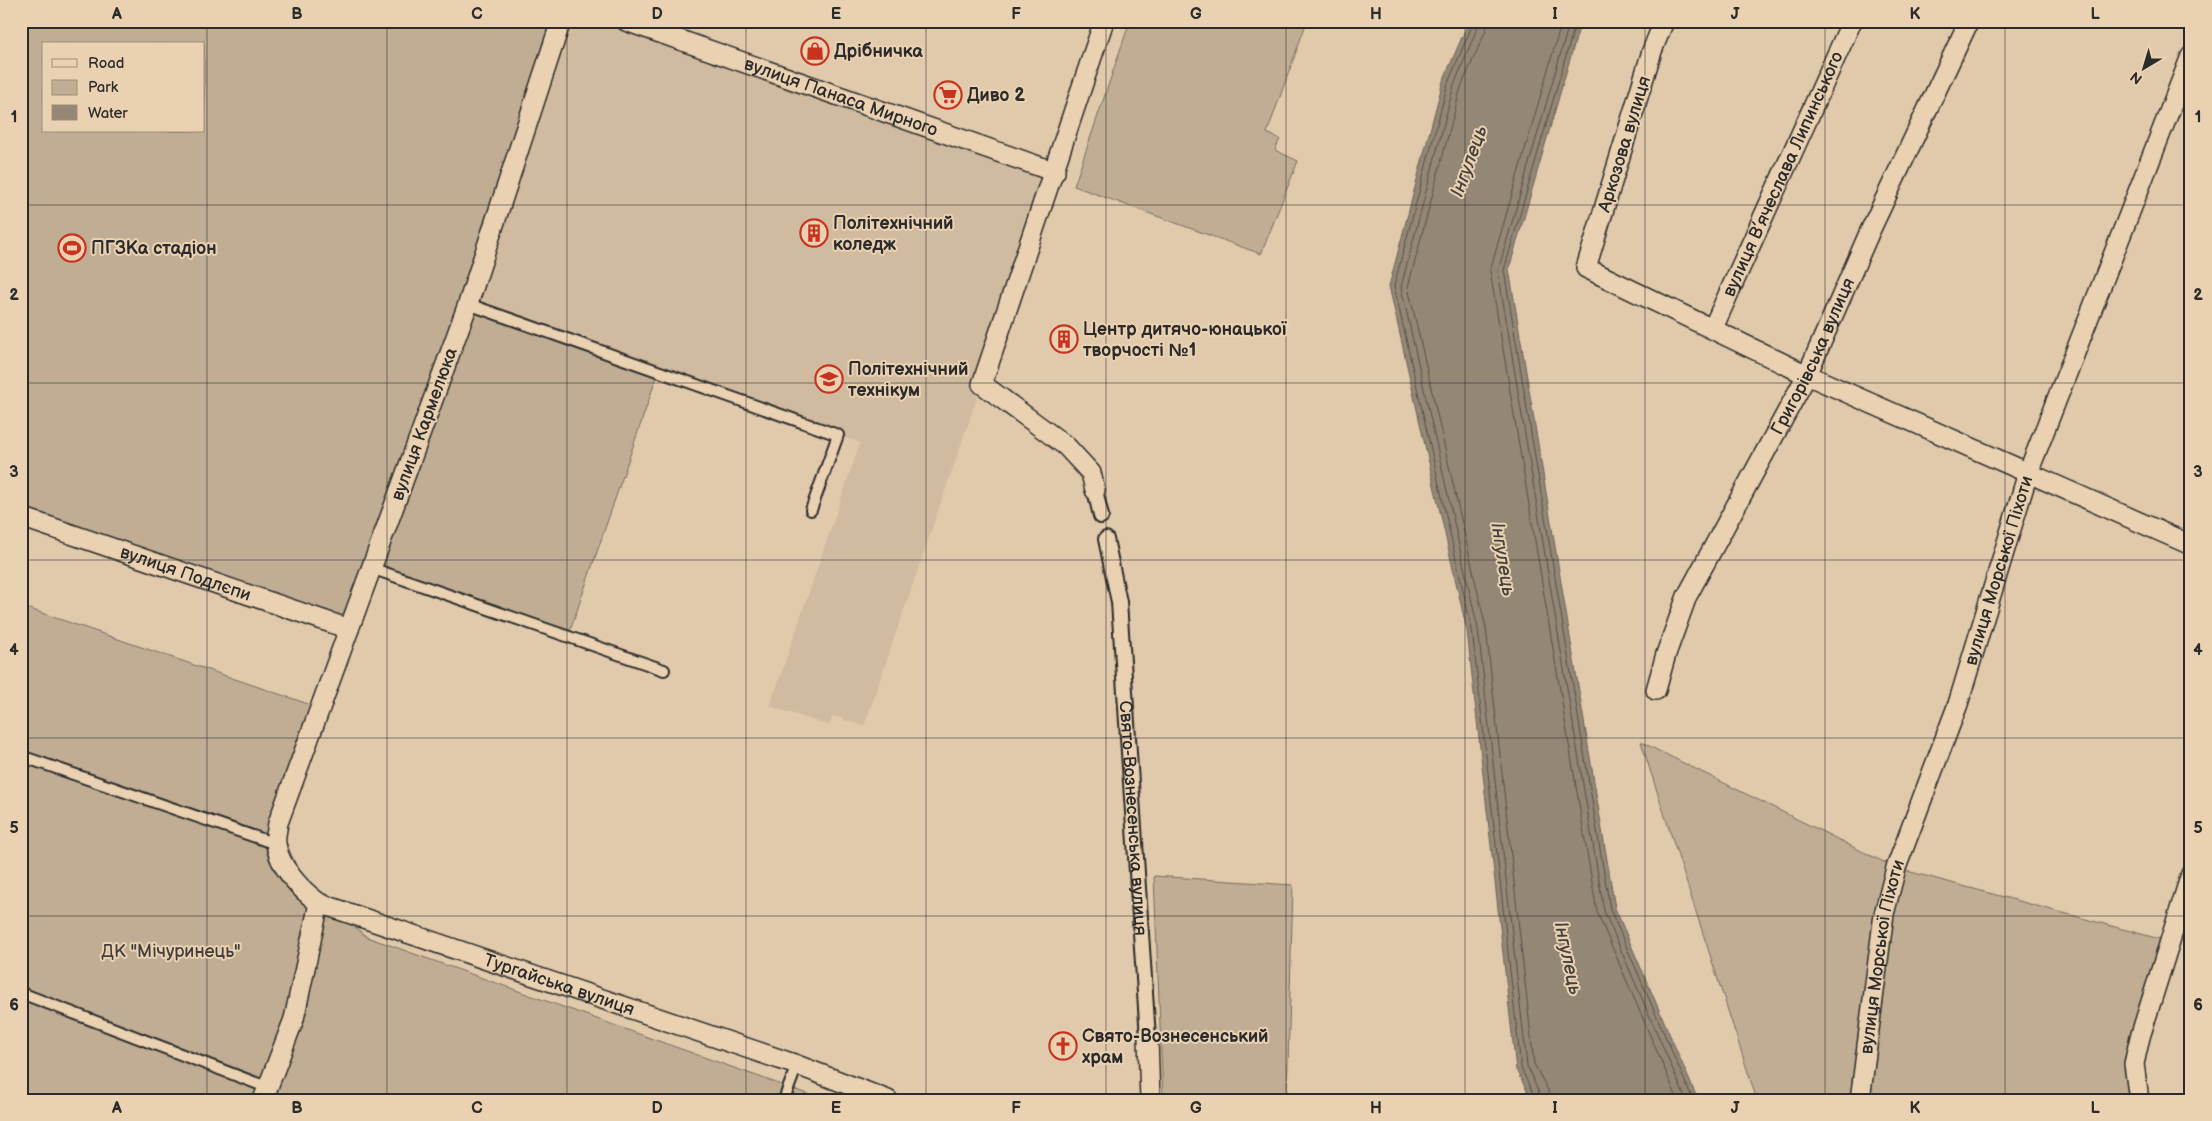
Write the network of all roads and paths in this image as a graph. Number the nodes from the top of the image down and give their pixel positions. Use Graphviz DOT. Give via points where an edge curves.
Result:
graph roads {
  1 [pos="561,21"];
  2 [pos="626,21"];
  3 [pos="1104,21"];
  4 [pos="1664,21"];
  5 [pos="1852,21"];
  6 [pos="1969,21"];
  7 [pos="2191,56"];
  8 [pos="1055,172"];
  9 [pos="468,304"];
  10 [pos="1713,328"];
  11 [pos="1807,375"];
  12 [pos="2028,473"];
  13 [pos="1095,490"];
  14 [pos="811,510"];
  15 [pos="1101,516"];
  16 [pos="21,517"];
  17 [pos="1106,539"];
  18 [pos="2191,545"];
  19 [pos="371,568"];
  20 [pos="349,629"];
  21 [pos="664,670"];
  22 [pos="1656,690"];
  23 [pos="21,756"];
  24 [pos="276,844"];
  25 [pos="2191,874"];
  26 [pos="319,904"];
  27 [pos="21,994"];
  28 [pos="1148,1038"];
  29 [pos="797,1065"];
  30 [pos="266,1094"];
  31 [pos="784,1100"];
  32 [pos="888,1100"];
  33 [pos="1150,1100"];
  34 [pos="1860,1100"];
  35 [pos="2139,1100"];
  1 -- 9 [label="street, вулиця Кармелюка"];
  2 -- 8 [label="street, вулиця Панаса Мирного"];
  3 -- 8 [label="street"];
  4 -- 10 [label="street, Аркозова вулиця" via="1586,268"];
  5 -- 10 [label="street, вулиця В’ячеслава Липинського"];
  6 -- 11 [label="street, Григорівська вулиця" via="1870,231"];
  7 -- 12 [label="street, вулиця Морської Піхоти"];
  8 -- 13 [label="street" via="982,384 1066,446 1091,473"];
  9 -- 14 [label="lane" via="838,436"];
  9 -- 19 [label="street, вулиця Кармелюка"];
  10 -- 11 [label="street"];
  11 -- 12 [label="street"];
  11 -- 22 [label="street, Григорівська вулиця" via="1687,596"];
  12 -- 18 [label="street"];
  12 -- 34 [label="street, вулиця Морської Піхоти" via="1958,704 1896,868 1884,914"];
  13 -- 15 [label="street"];
  16 -- 20 [label="street, вулиця Подлєпи"];
  17 -- 28 [label="street, Свято-Вознесенська вулиця" via="1119,602"];
  19 -- 20 [label="street, вулиця Кармелюка"];
  19 -- 21 [label="lane"];
  20 -- 24 [label="street, вулиця Кармелюка" via="278,824"];
  23 -- 24 [label="lane"];
  24 -- 26 [label="street, Тургайська вулиця" via="302,892"];
  25 -- 35 [label="street" via="2140,1037 2134,1064"];
  26 -- 29 [label="street, Тургайська вулиця"];
  26 -- 30 [label="street" via="294,1019"];
  27 -- 30 [label="lane"];
  28 -- 33 [label="street, Свято-Вознесенська вулиця"];
  29 -- 31 [label="lane"];
  29 -- 32 [label="street, Тургайська вулиця"];
}
